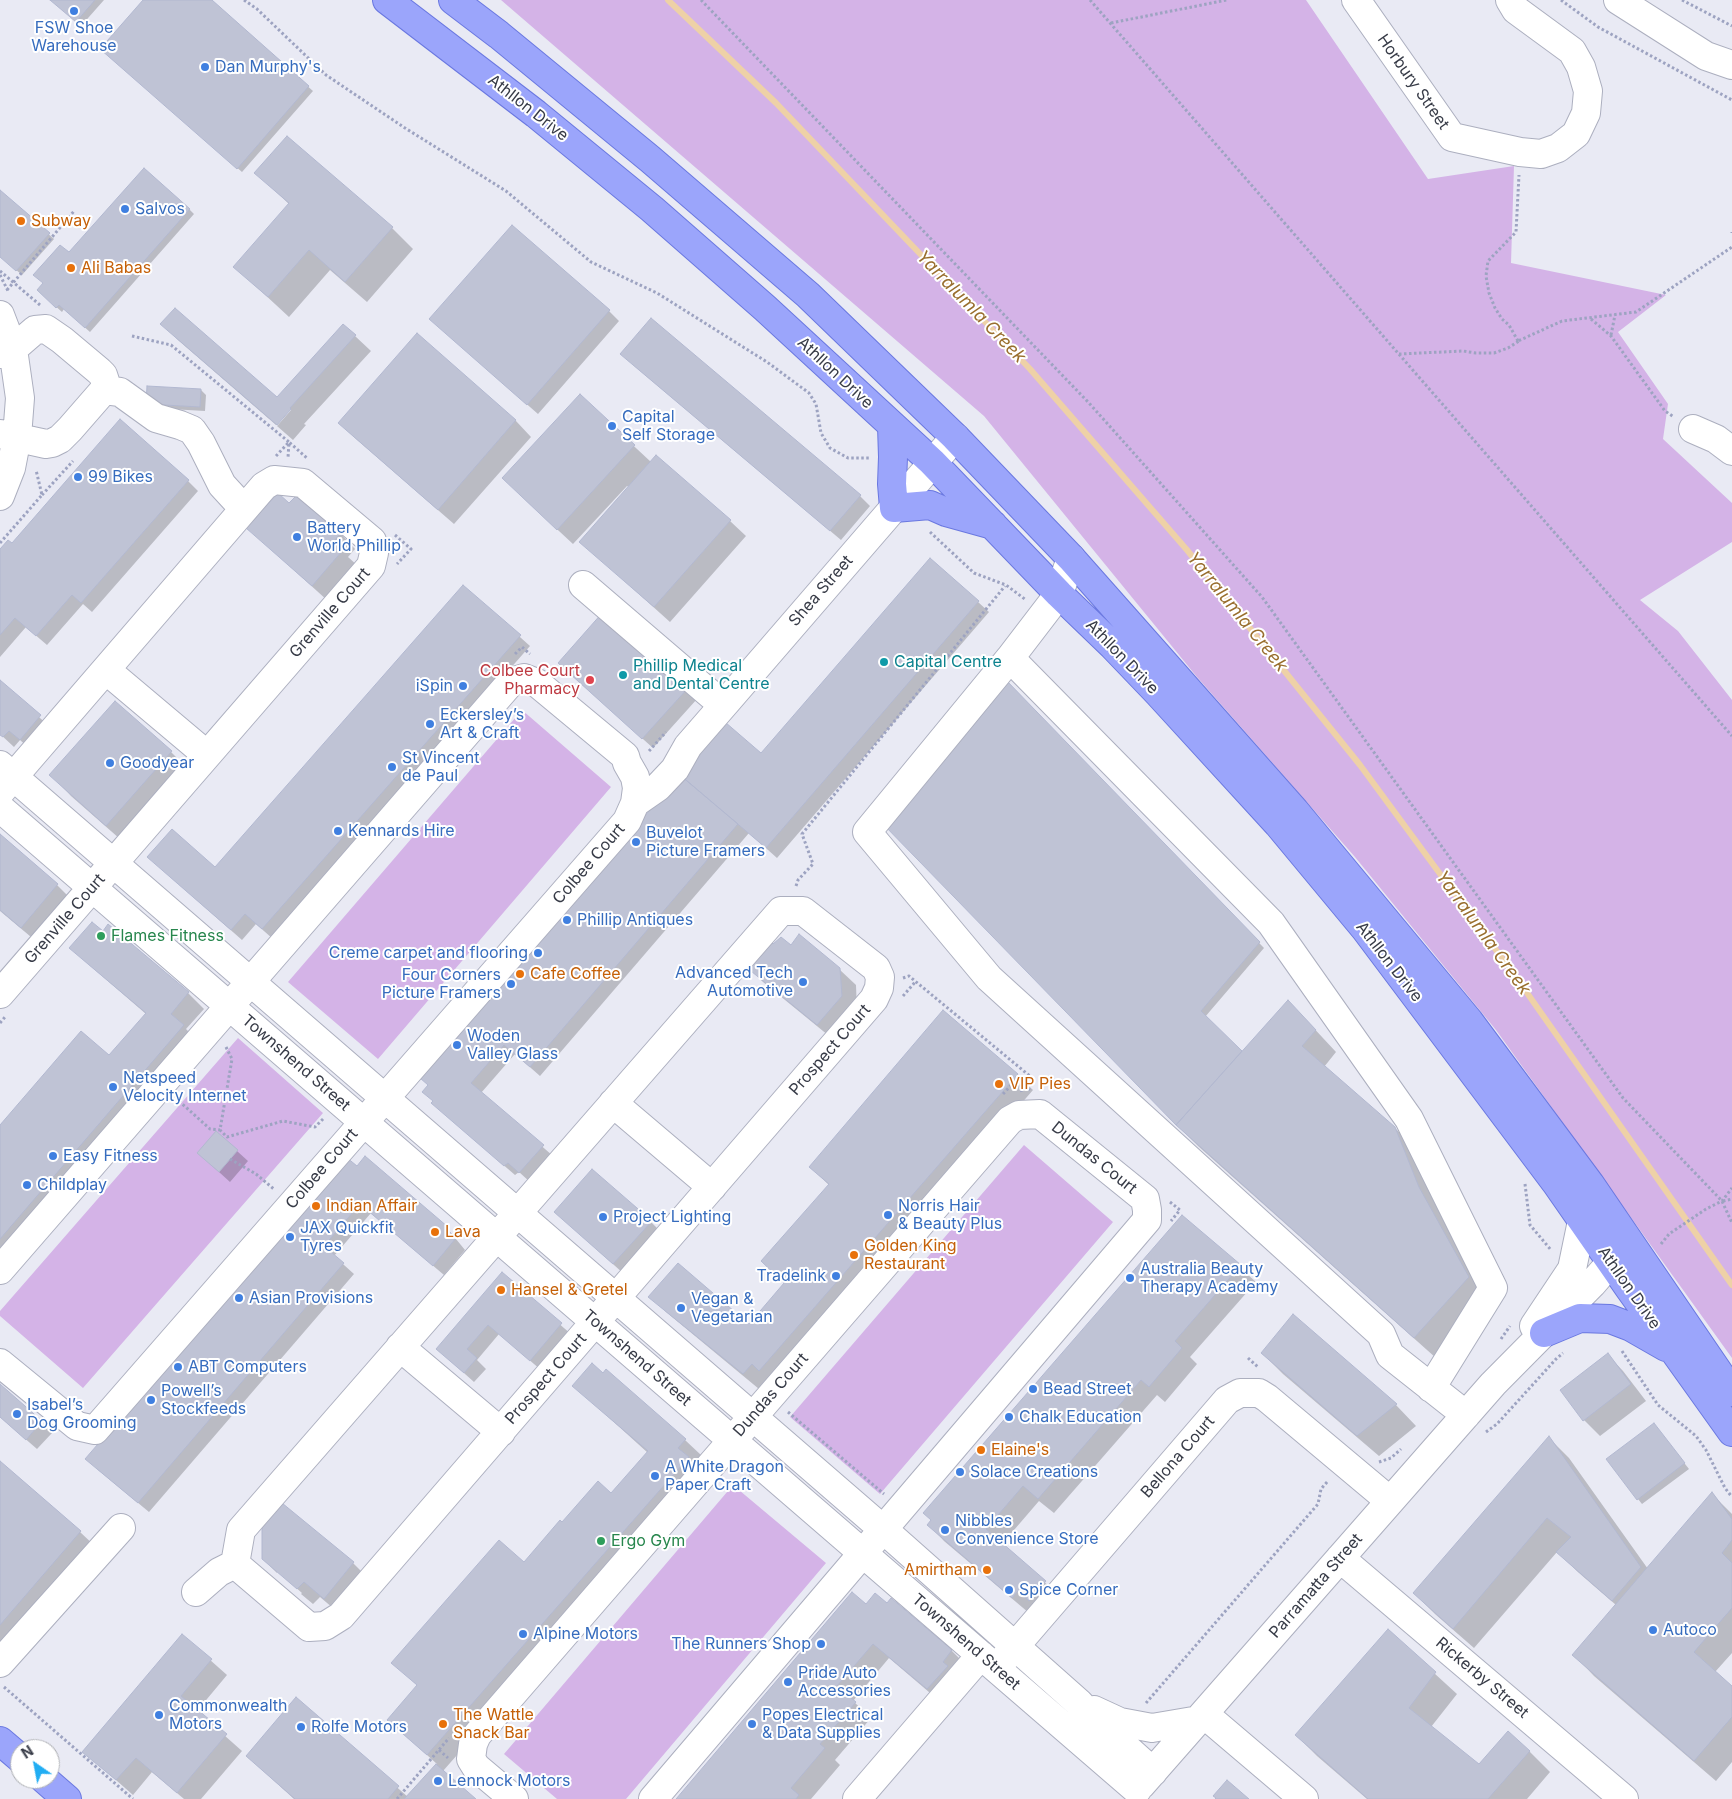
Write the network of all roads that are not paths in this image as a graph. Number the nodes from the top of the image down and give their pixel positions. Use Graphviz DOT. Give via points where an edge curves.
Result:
graph roads {
  1 [pos="387,0"];
  2 [pos="453,0"];
  3 [pos="1356,0"];
  4 [pos="1510,0"];
  5 [pos="1618,0"];
  6 [pos="1732,65"];
  7 [pos="2,305"];
  8 [pos="7,352"];
  9 [pos="104,390"];
  10 [pos="892,426"];
  11 [pos="1692,429"];
  12 [pos="8,435"];
  13 [pos="955,437"];
  14 [pos="1732,451"];
  15 [pos="932,462"];
  16 [pos="0,496"];
  17 [pos="894,508"];
  18 [pos="244,509"];
  19 [pos="994,526"];
  20 [pos="1071,558"];
  21 [pos="583,586"];
  22 [pos="1051,603"];
  23 [pos="1010,658"];
  24 [pos="106,670"];
  25 [pos="723,705"];
  26 [pos="678,738"];
  27 [pos="637,754"];
  28 [pos="207,755"];
  29 [pos="4,778"];
  30 [pos="635,803"];
  31 [pos="0,808"];
  32 [pos="113,863"];
  33 [pos="92,887"];
  34 [pos="251,982"];
  35 [pos="3,1005"];
  36 [pos="230,1006"];
  37 [pos="384,1098"];
  38 [pos="613,1103"];
  39 [pos="364,1122"];
  40 [pos="1590,1184"];
  41 [pos="712,1187"];
  42 [pos="517,1213"];
  43 [pos="1582,1221"];
  44 [pos="497,1237"];
  45 [pos="1611,1262"];
  46 [pos="0,1270"];
  47 [pos="616,1299"];
  48 [pos="596,1322"];
  49 [pos="1544,1333"];
  50 [pos="400,1347"];
  51 [pos="1676,1353"];
  52 [pos="0,1363"];
  53 [pos="1502,1373"];
  54 [pos="1431,1388"];
  55 [pos="1732,1392"];
  56 [pos="752,1417"];
  57 [pos="1474,1425"];
  58 [pos="500,1432"];
  59 [pos="1732,1432"];
  60 [pos="732,1440"];
  61 [pos="1390,1501"];
  62 [pos="120,1528"];
  63 [pos="882,1530"];
  64 [pos="863,1552"];
  65 [pos="1340,1558"];
  66 [pos="235,1564"];
  67 [pos="196,1592"];
  68 [pos="1015,1646"];
  69 [pos="988,1661"];
  70 [pos="0,1664"];
  71 [pos="1079,1703"];
  72 [pos="1201,1717"];
  73 [pos="0,1741"];
  74 [pos="10,1750"];
  75 [pos="1140,1787"];
  76 [pos="56,1789"];
  77 [pos="67,1799"];
  78 [pos="514,1799"];
  79 [pos="653,1799"];
  80 [pos="857,1799"];
  81 [pos="1304,1799"];
  82 [pos="1624,1799"];
  1 -- 10 [label="main road, Athllon Drive" via="536,114 652,209 771,313"];
  2 -- 13 [label="main road, Athllon Drive" via="590,109 797,286"];
  3 -- 4 [label="street, Horbury Street" via="1452,137 1541,154 1558,148 1576,134 1586,113 1588,91 1572,50 1516,10"];
  5 -- 6 [label="street" via="1706,56"];
  7 -- 8 [label="street"];
  8 -- 9 [label="street" via="35,330 46,329 103,375"];
  8 -- 12 [label="street" via="20,398"];
  9 -- 12 [label="street" via="60,439 46,444"];
  9 -- 18 [label="street" via="120,392 156,418 192,430 222,484"];
  10 -- 15 [label="main road, Athllon Drive"];
  10 -- 17 [label="main road"];
  11 -- 14 [label="street" via="1716,439"];
  12 -- 16 [label="street" via="11,468"];
  13 -- 15 [label="street, Shea Street"];
  13 -- 20 [label="main road, Athllon Drive"];
  15 -- 17 [label="street, Shea Street"];
  15 -- 19 [label="main road, Athllon Drive"];
  17 -- 19 [label="main road" via="930,505"];
  17 -- 25 [label="street, Shea Street"];
  18 -- 24 [label="street"];
  18 -- 28 [label="street, Grenville Court" via="281,469 303,483 372,541 374,553 371,566"];
  19 -- 22 [label="main road, Athllon Drive"];
  20 -- 22 [label="street"];
  20 -- 40 [label="main road, Athllon Drive" via="1359,887 1469,1021"];
  21 -- 25 [label="street"];
  22 -- 23 [label="street"];
  22 -- 43 [label="main road, Athllon Drive" via="1113,646 1278,824 1372,938"];
  23 -- 54 [label="street" via="1271,923 1409,1119 1493,1288"];
  23 -- 54 [label="street" via="867,832 989,978 1381,1334 1390,1355"];
  24 -- 28 [label="street"];
  24 -- 29 [label="street"];
  25 -- 26 [label="street, Shea Street"];
  26 -- 27 [label="street, Shea Street" via="669,762 645,764"];
  26 -- 30 [label="street, Shea Street" via="675,769 658,787"];
  27 -- 30 [label="street, Colbee Court" via="627,762 638,788"];
  27 -- 34 [label="street, Colbee Court" via="537,683 524,678 512,682"];
  28 -- 32 [label="street, Grenville Court"];
  29 -- 32 [label="street, Townshend Street"];
  30 -- 37 [label="street, Colbee Court" via="627,821"];
  31 -- 33 [label="street, Townshend Street"];
  32 -- 33 [label="street, Grenville Court"];
  32 -- 34 [label="street, Townshend Street"];
  33 -- 35 [label="street, Grenville Court"];
  33 -- 36 [label="street, Townshend Street"];
  34 -- 36 [label="street, Colbee Court"];
  34 -- 37 [label="street, Townshend Street"];
  36 -- 39 [label="street, Townshend Street"];
  36 -- 46 [label="street, Colbee Court"];
  37 -- 39 [label="street, Colbee Court"];
  37 -- 42 [label="street, Townshend Street"];
  38 -- 41 [label="street"];
  38 -- 41 [label="street, Prospect Court" via="781,911 803,911 876,968 880,977 874,999"];
  38 -- 42 [label="street"];
  39 -- 44 [label="street, Townshend Street"];
  39 -- 52 [label="street, Colbee Court" via="95,1430 77,1426"];
  40 -- 45 [label="main road" via="1599,1215 1614,1246"];
  40 -- 55 [label="main road, Athllon Drive"];
  41 -- 47 [label="street, Prospect Court"];
  42 -- 44 [label="street"];
  42 -- 47 [label="street, Townshend Street"];
  43 -- 45 [label="main road, Athllon Drive"];
  43 -- 53 [label="street, Parramatta Street" via="1572,1269"];
  44 -- 48 [label="street, Townshend Street"];
  44 -- 50 [label="street"];
  45 -- 49 [label="street, Parramatta Street"];
  45 -- 51 [label="main road, Athllon Drive"];
  47 -- 48 [label="street, Prospect Court"];
  47 -- 56 [label="street, Townshend Street"];
  48 -- 58 [label="street, Prospect Court"];
  48 -- 60 [label="street, Townshend Street"];
  49 -- 51 [label="main road" via="1580,1318 1610,1319 1631,1327"];
  49 -- 53 [label="street, Parramatta Street"];
  50 -- 58 [label="street"];
  50 -- 66 [label="street" via="241,1530"];
  51 -- 59 [label="main road, Athllon Drive"];
  53 -- 57 [label="street, Parramatta Street"];
  54 -- 57 [label="street"];
  56 -- 60 [label="street, Dundas Court"];
  56 -- 63 [label="street, Townshend Street"];
  56 -- 63 [label="street, Dundas Court" via="1010,1120 1031,1103 1040,1114 1145,1199 1147,1220"];
  57 -- 61 [label="street, Parramatta Street"];
  58 -- 66 [label="street, Prospect Court" via="342,1616 325,1626 309,1627"];
  60 -- 64 [label="street, Townshend Street"];
  60 -- 78 [label="street, Dundas Court" via="477,1735 471,1758 476,1767"];
  61 -- 65 [label="street, Parramatta Street"];
  61 -- 68 [label="street, Bellona Court" via="1267,1398 1259,1393 1240,1393 1227,1400"];
  62 -- 70 [label="street"];
  63 -- 64 [label="street, Dundas Court"];
  63 -- 68 [label="street, Townshend Street"];
  64 -- 69 [label="street, Townshend Street"];
  64 -- 79 [label="street, Dundas Court"];
  65 -- 72 [label="street, Parramatta Street"];
  65 -- 82 [label="street, Rickerby Street" via="1565,1761"];
  66 -- 67 [label="street" via="219,1572"];
  68 -- 69 [label="street, Bellona Court"];
  68 -- 71 [label="street, Townshend Street"];
  69 -- 75 [label="street, Townshend Street"];
  69 -- 80 [label="street, Bellona Court"];
  71 -- 72 [label="street, Townshend Street" via="1120,1722 1152,1728"];
  71 -- 75 [label="street, Townshend Street" via="1093,1718"];
  72 -- 75 [label="street, Parramatta Street"];
  72 -- 81 [label="street"];
  73 -- 74 [label="main road"];
  76 -- 77 [label="main road"];
}
